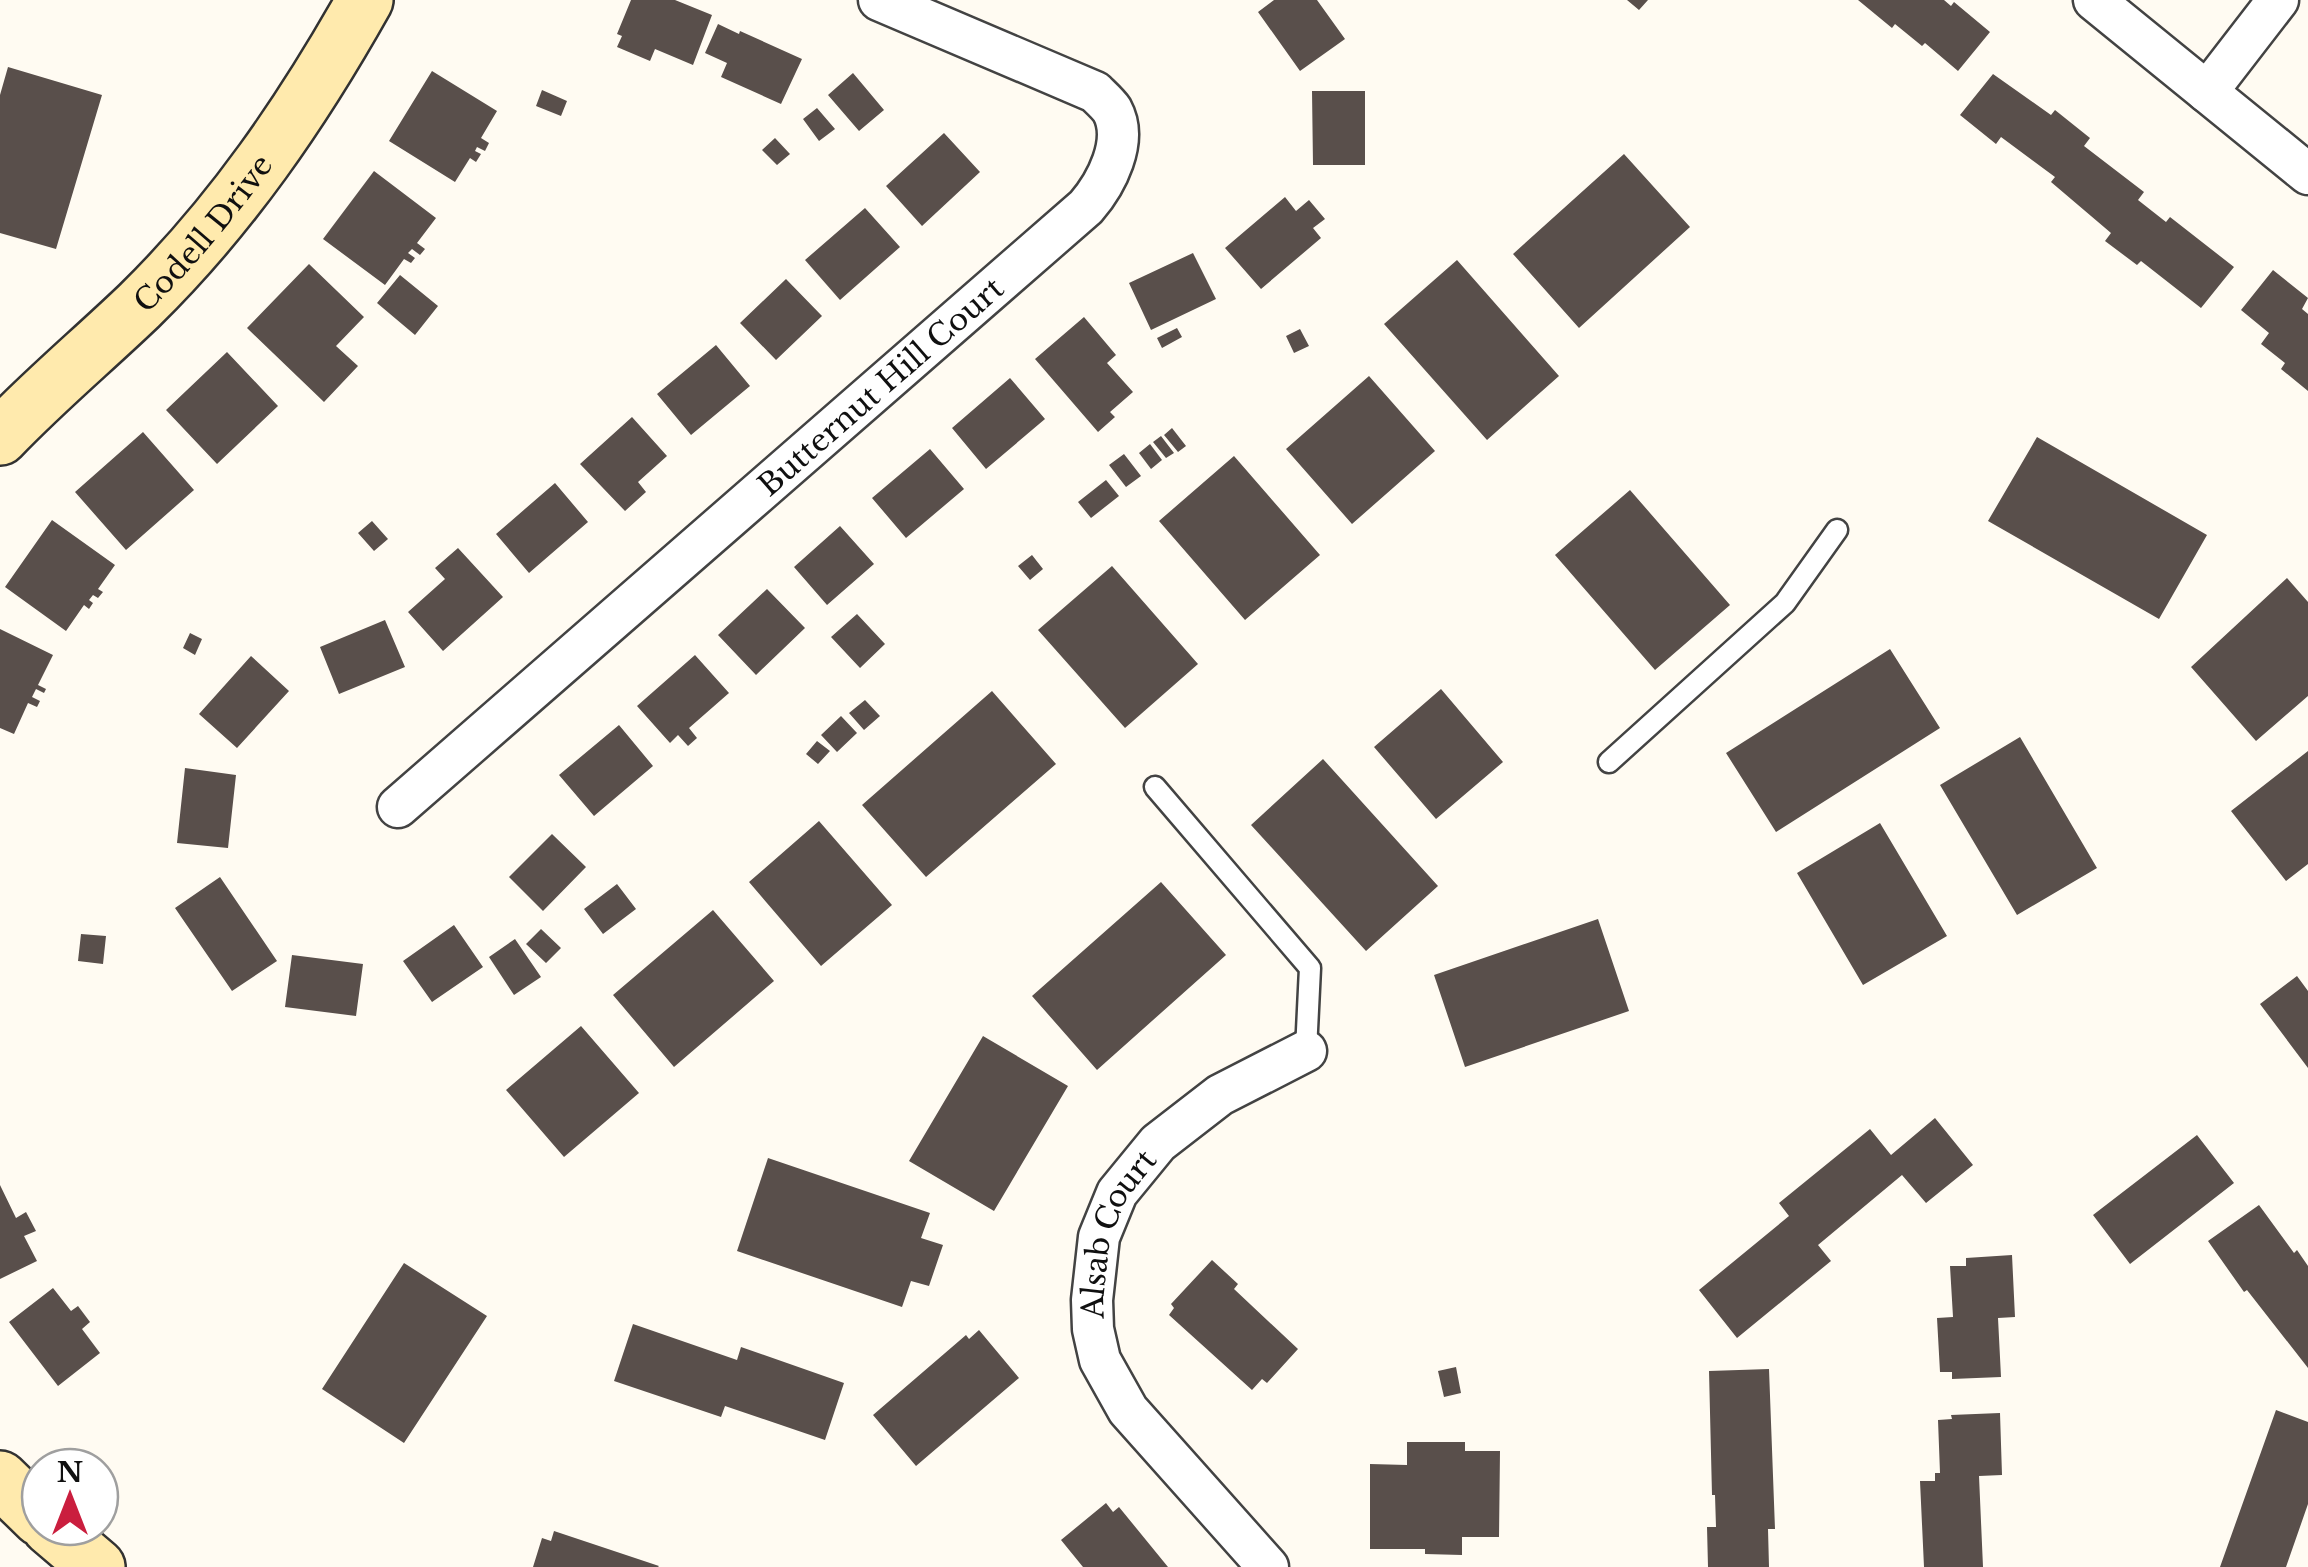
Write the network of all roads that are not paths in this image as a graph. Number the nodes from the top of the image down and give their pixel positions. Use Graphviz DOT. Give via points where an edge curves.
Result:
graph roads {
  1 [pos="365,0"];
  2 [pos="880,0"];
  3 [pos="2094,0"];
  4 [pos="2278,0"];
  5 [pos="2207,92"];
  6 [pos="2308,174"];
  7 [pos="0,438"];
  8 [pos="1837,530"];
  9 [pos="1609,762"];
  10 [pos="1155,788"];
  11 [pos="398,807"];
  12 [pos="1306,1051"];
  13 [pos="0,1479"];
  14 [pos="20,1498"];
  15 [pos="74,1547"];
  16 [pos="98,1567"];
  17 [pos="1268,1567"];
  1 -- 7 [label="street, Codell Drive" via="281,140 220,218"];
  2 -- 11 [label="street, Butternut Hill Court" via="1095,92 1113,112 1116,138 1102,188"];
  3 -- 5 [label="street"];
  4 -- 5 [label="street"];
  5 -- 6 [label="street"];
  8 -- 9 [label="lane" via="1784,603"];
  10 -- 12 [label="lane" via="1310,968"];
  12 -- 17 [label="street, Alsab Court" via="1220,1095 1158,1143 1117,1194 1098,1237 1092,1300 1100,1360 1128,1410"];
  13 -- 14 [label="street"];
  15 -- 16 [label="street"];
}
